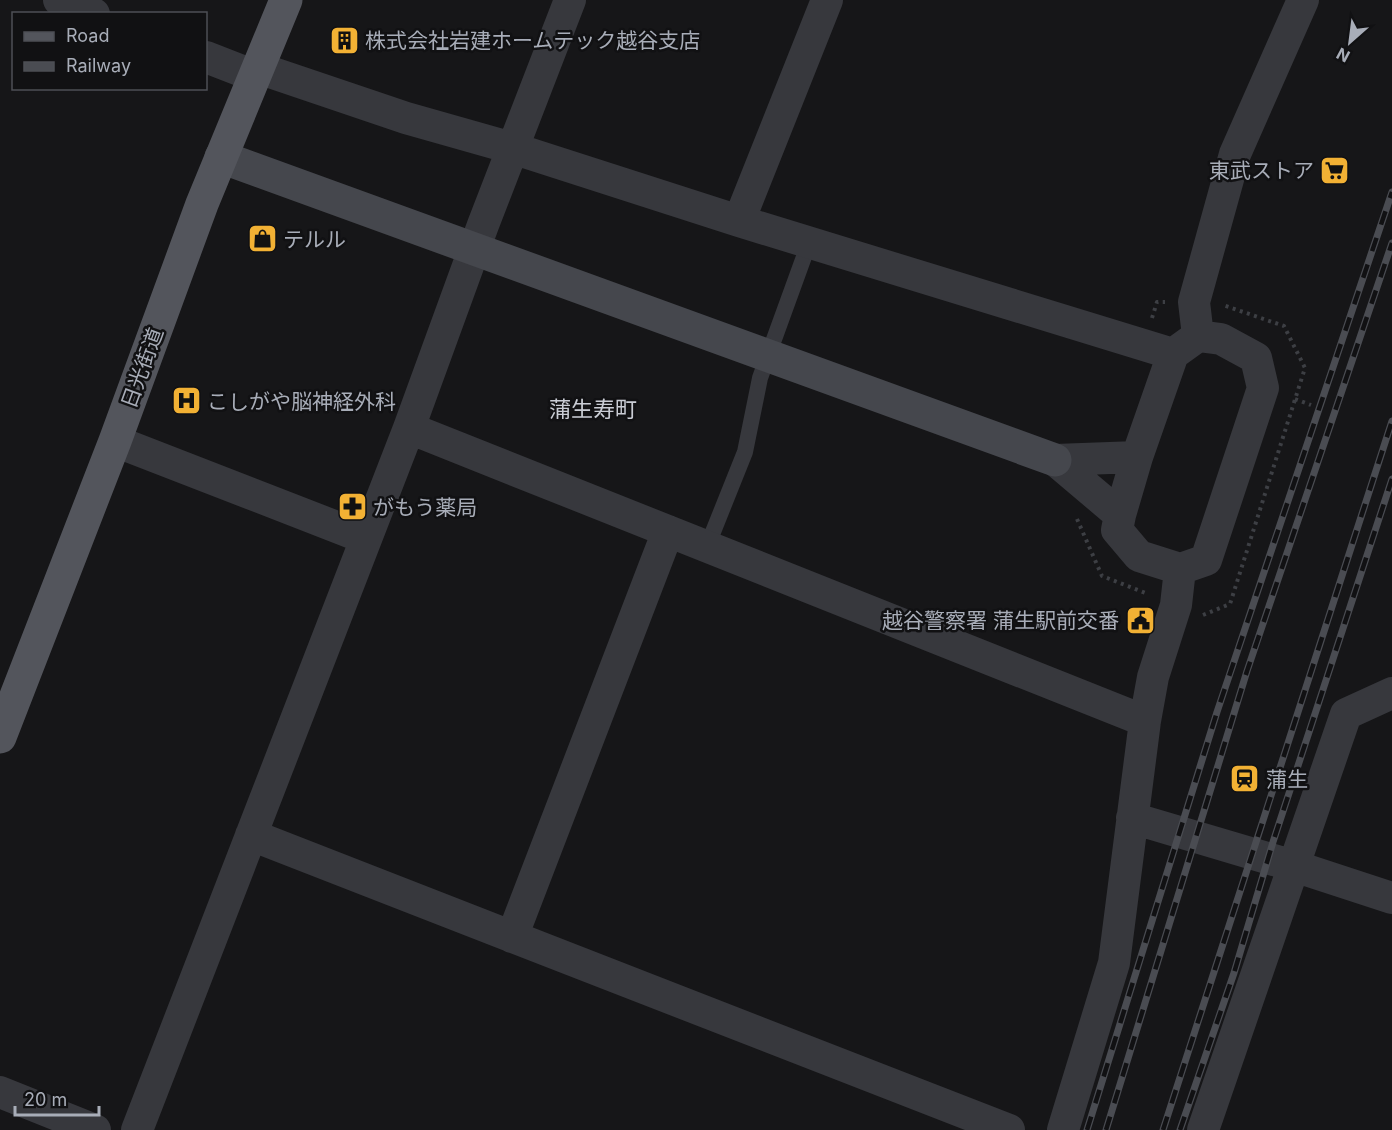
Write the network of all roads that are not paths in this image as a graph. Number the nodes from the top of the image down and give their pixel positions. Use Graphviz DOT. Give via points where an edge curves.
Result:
graph roads {
  1 [pos="59,0"];
  2 [pos="286,0"];
  3 [pos="570,0"];
  4 [pos="827,0"];
  5 [pos="1303,0"];
  6 [pos="89,12"];
  7 [pos="207,57"];
  8 [pos="256,72"];
  9 [pos="512,148"];
  10 [pos="221,157"];
  11 [pos="739,221"];
  12 [pos="809,243"];
  13 [pos="474,249"];
  14 [pos="1186,345"];
  15 [pos="767,356"];
  16 [pos="409,428"];
  17 [pos="115,441"];
  18 [pos="1137,457"];
  19 [pos="1055,460"];
  20 [pos="1120,515"];
  21 [pos="668,531"];
  22 [pos="365,538"];
  23 [pos="707,547"];
  24 [pos="1180,569"];
  25 [pos="1392,693"];
  26 [pos="1145,721"];
  27 [pos="0,737"];
  28 [pos="1132,818"];
  29 [pos="251,835"];
  30 [pos="1294,866"];
  31 [pos="1392,898"];
  32 [pos="512,937"];
  33 [pos="0,1092"];
  34 [pos="95,1130"];
  35 [pos="137,1130"];
  36 [pos="1009,1130"];
  37 [pos="1063,1130"];
  38 [pos="1203,1130"];
  1 -- 6 [label="street"];
  2 -- 8 [label="main road, 日光街道"];
  3 -- 9 [label="street"];
  4 -- 11 [label="street"];
  5 -- 14 [label="street" via="1235,154"];
  7 -- 8 [label="street"];
  8 -- 9 [label="street"];
  8 -- 10 [label="main road, 日光街道"];
  9 -- 11 [label="street"];
  9 -- 13 [label="street"];
  10 -- 13 [label="street"];
  10 -- 17 [label="main road, 日光街道"];
  11 -- 12 [label="street"];
  12 -- 14 [label="street"];
  12 -- 15 [label="lane"];
  13 -- 15 [label="street"];
  13 -- 16 [label="street"];
  14 -- 18 [label="street"];
  14 -- 24 [label="street" via="1221,339 1256,358 1263,388 1206,560"];
  15 -- 19 [label="street"];
  15 -- 23 [label="lane" via="745,453"];
  16 -- 21 [label="street"];
  16 -- 22 [label="street"];
  17 -- 22 [label="street"];
  17 -- 27 [label="main road, 日光街道"];
  18 -- 19 [label="street"];
  18 -- 20 [label="street"];
  19 -- 20 [label="street"];
  20 -- 24 [label="street" via="1117,530 1138,556"];
  21 -- 23 [label="street"];
  21 -- 32 [label="street"];
  22 -- 29 [label="street"];
  23 -- 26 [label="street"];
  24 -- 26 [label="street" via="1176,605 1153,677"];
  25 -- 30 [label="street" via="1346,714"];
  26 -- 28 [label="street"];
  28 -- 30 [label="street"];
  28 -- 37 [label="street" via="1114,963"];
  29 -- 32 [label="street"];
  29 -- 35 [label="street"];
  30 -- 31 [label="street"];
  30 -- 38 [label="street"];
  32 -- 36 [label="street"];
  33 -- 34 [label="street"];
}
